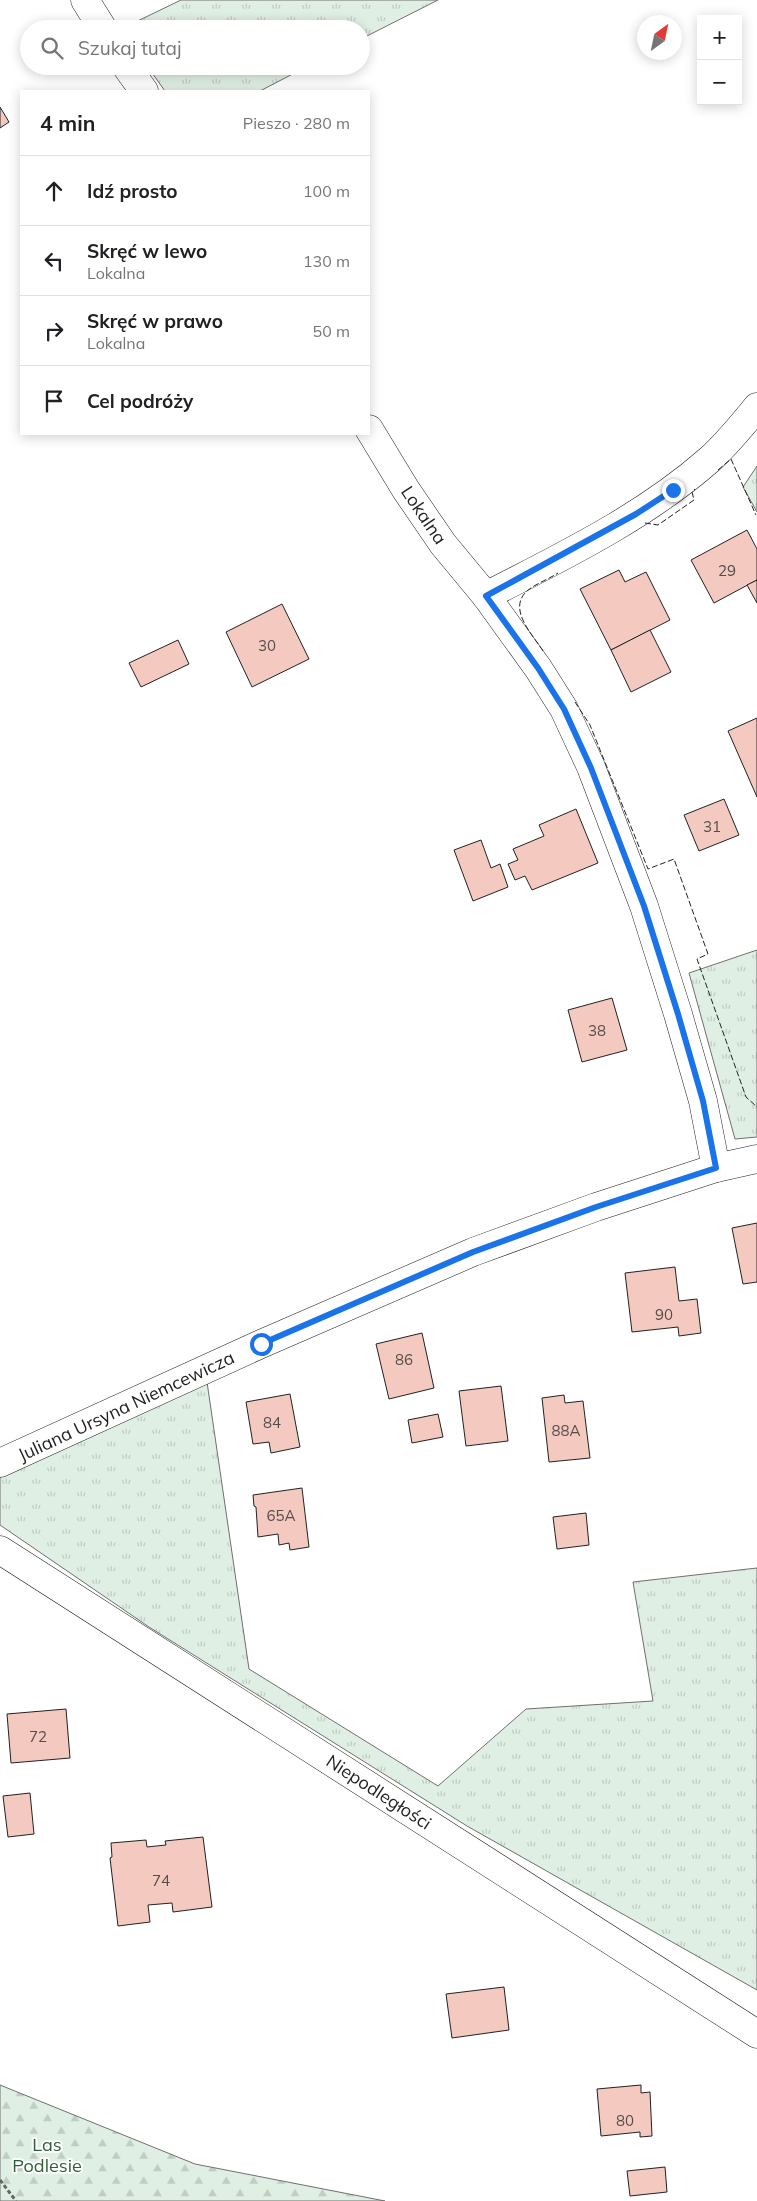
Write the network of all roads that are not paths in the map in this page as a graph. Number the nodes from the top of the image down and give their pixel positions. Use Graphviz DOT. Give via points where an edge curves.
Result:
graph roads {
  1 [pos="85,0"];
  2 [pos="97,20"];
  3 [pos="132,75"];
  4 [pos="143,90"];
  5 [pos="757,406"];
  6 [pos="370,431"];
  7 [pos="486,596"];
  8 [pos="757,1159"];
  9 [pos="716,1168"];
  10 [pos="0,1463"];
  11 [pos="0,1550"];
  12 [pos="757,2034"];
  1 -- 2 [label="street"];
  3 -- 4 [label="street"];
  5 -- 7 [label="street" via="717,453 673,490 620,523"];
  6 -- 7 [label="street, Lokalna" via="443,544"];
  7 -- 9 [label="street, Lokalna" via="564,709 591,768 644,906 678,1014 703,1101"];
  8 -- 9 [label="street, Juliana Ursyna Niemcewicza"];
  9 -- 10 [label="street, Juliana Ursyna Niemcewicza" via="473,1252"];
  11 -- 12 [label="street, Niepodległości"];
}
